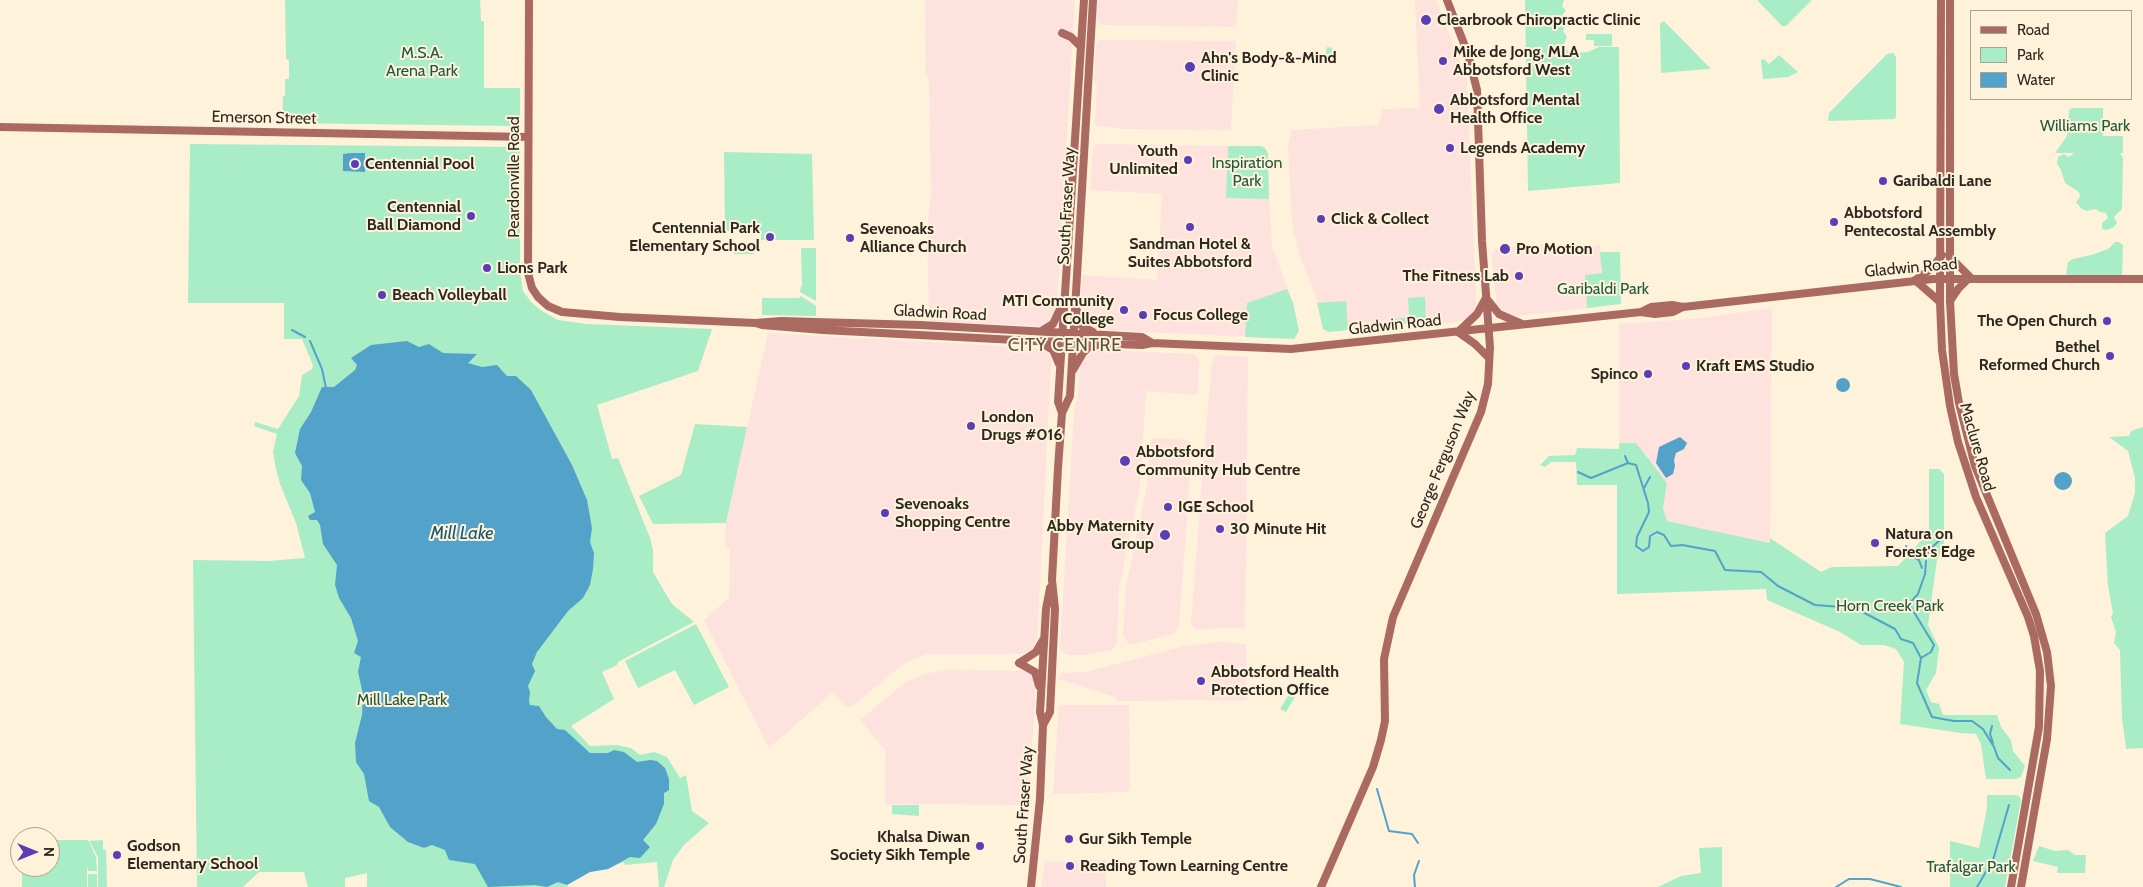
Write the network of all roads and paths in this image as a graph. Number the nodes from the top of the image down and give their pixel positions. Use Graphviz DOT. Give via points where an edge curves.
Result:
graph roads {
  1 [pos="529,0"];
  2 [pos="1084,0"];
  3 [pos="1093,0"];
  4 [pos="1447,0"];
  5 [pos="1941,0"];
  6 [pos="1950,0"];
  7 [pos="1082,33"];
  8 [pos="1081,47"];
  9 [pos="0,127"];
  10 [pos="528,137"];
  11 [pos="1942,255"];
  12 [pos="1950,257"];
  13 [pos="1941,278"];
  14 [pos="1950,278"];
  15 [pos="1970,278"];
  16 [pos="2143,278"];
  17 [pos="1915,280"];
  18 [pos="1065,293"];
  19 [pos="1075,298"];
  20 [pos="1486,298"];
  21 [pos="1950,301"];
  22 [pos="1940,302"];
  23 [pos="588,315"];
  24 [pos="1524,325"];
  25 [pos="823,326"];
  26 [pos="1489,329"];
  27 [pos="1037,331"];
  28 [pos="1062,332"];
  29 [pos="1458,332"];
  30 [pos="1073,333"];
  31 [pos="1104,335"];
  32 [pos="1035,341"];
  33 [pos="1062,342"];
  34 [pos="1073,342"];
  35 [pos="1152,343"];
  36 [pos="1101,344"];
  37 [pos="1490,358"];
  38 [pos="1060,374"];
  39 [pos="1071,374"];
  40 [pos="1062,413"];
  41 [pos="1052,580"];
  42 [pos="1044,638"];
  43 [pos="1041,695"];
  44 [pos="1043,725"];
  45 [pos="2029,787"];
  46 [pos="2038,788"];
  47 [pos="1031,887"];
  48 [pos="1321,887"];
  49 [pos="2010,887"];
  50 [pos="2021,887"];
  1 -- 10 [label="main road, Peardonville Road"];
  2 -- 7 [label="main road, South Fraser Way"];
  3 -- 19 [label="main road, South Fraser Way"];
  4 -- 20 [label="main road, George Ferguson Way" via="1468,54 1477,90"];
  5 -- 11 [label="main road, Maclure Road"];
  6 -- 12 [label="main road, Maclure Road"];
  7 -- 8 [label="main road, South Fraser Way"];
  7 -- 8 [label="main road" via="1062,33"];
  8 -- 18 [label="main road, South Fraser Way"];
  9 -- 10 [label="main road, Emerson Street"];
  10 -- 23 [label="main road, Peardonville Road" via="528,273 532,288 548,306 562,312"];
  11 -- 13 [label="main road, Maclure Road"];
  11 -- 17 [label="main road"];
  12 -- 14 [label="main road, Maclure Road"];
  12 -- 15 [label="main road"];
  13 -- 14 [label="main road, Gladwin Road"];
  13 -- 17 [label="main road, Gladwin Road"];
  13 -- 22 [label="main road, Maclure Road"];
  14 -- 15 [label="main road, Gladwin Road"];
  14 -- 21 [label="main road, Maclure Road"];
  15 -- 16 [label="main road, Gladwin Road"];
  15 -- 21 [label="main road"];
  17 -- 22 [label="main road"];
  17 -- 24 [label="main road, Gladwin Road" via="1683,307 1673,312 1641,312"];
  18 -- 27 [label="main road" via="1054,324"];
  18 -- 28 [label="main road, South Fraser Way"];
  19 -- 30 [label="main road, South Fraser Way"];
  19 -- 31 [label="main road" via="1077,317 1082,326"];
  20 -- 24 [label="main road" via="1499,314"];
  20 -- 26 [label="main road, George Ferguson Way"];
  20 -- 29 [label="main road" via="1477,314"];
  21 -- 46 [label="main road, Maclure Road" via="1956,384 1975,466 2036,614 2047,652 2050,710"];
  22 -- 45 [label="main road, Maclure Road" via="1944,369 1958,442 1976,497 2028,617 2038,655 2040,714"];
  23 -- 25 [label="main road, Gladwin Road"];
  24 -- 26 [label="main road, Gladwin Road"];
  25 -- 27 [label="main road, Gladwin Road"];
  25 -- 32 [label="main road, Gladwin Road"];
  26 -- 29 [label="main road, Gladwin Road"];
  26 -- 37 [label="main road, George Ferguson Way"];
  27 -- 28 [label="main road, Gladwin Road"];
  28 -- 30 [label="main road, Gladwin Road"];
  28 -- 33 [label="main road, South Fraser Way"];
  29 -- 35 [label="main road, Gladwin Road" via="1291,349"];
  29 -- 37 [label="main road"];
  30 -- 31 [label="main road, Gladwin Road"];
  30 -- 34 [label="main road, South Fraser Way"];
  31 -- 35 [label="main road, Gladwin Road" via="1142,336"];
  32 -- 33 [label="main road, Gladwin Road"];
  32 -- 38 [label="main road" via="1053,350"];
  33 -- 34 [label="main road, Gladwin Road"];
  33 -- 38 [label="main road, South Fraser Way"];
  34 -- 36 [label="main road, Gladwin Road"];
  34 -- 39 [label="main road, South Fraser Way"];
  35 -- 36 [label="main road, Gladwin Road" via="1142,346"];
  36 -- 39 [label="main road" via="1089,347 1083,353"];
  37 -- 48 [label="main road, George Ferguson Way" via="1481,412 1392,622 1384,659 1385,721 1373,767"];
  38 -- 40 [label="main road, South Fraser Way" via="1058,402"];
  39 -- 40 [label="main road, South Fraser Way" via="1070,396"];
  40 -- 41 [label="main road, South Fraser Way"];
  41 -- 42 [label="main road, South Fraser Way"];
  41 -- 44 [label="main road, South Fraser Way" via="1055,609 1050,712"];
  42 -- 43 [label="main road, South Fraser Way"];
  42 -- 43 [label="main road" via="1036,652 1019,663 1035,672"];
  43 -- 44 [label="main road, South Fraser Way"];
  44 -- 47 [label="main road, South Fraser Way"];
  45 -- 46 [label="main road"];
  45 -- 49 [label="main road, Maclure Road"];
  46 -- 50 [label="main road, Maclure Road"];
}
